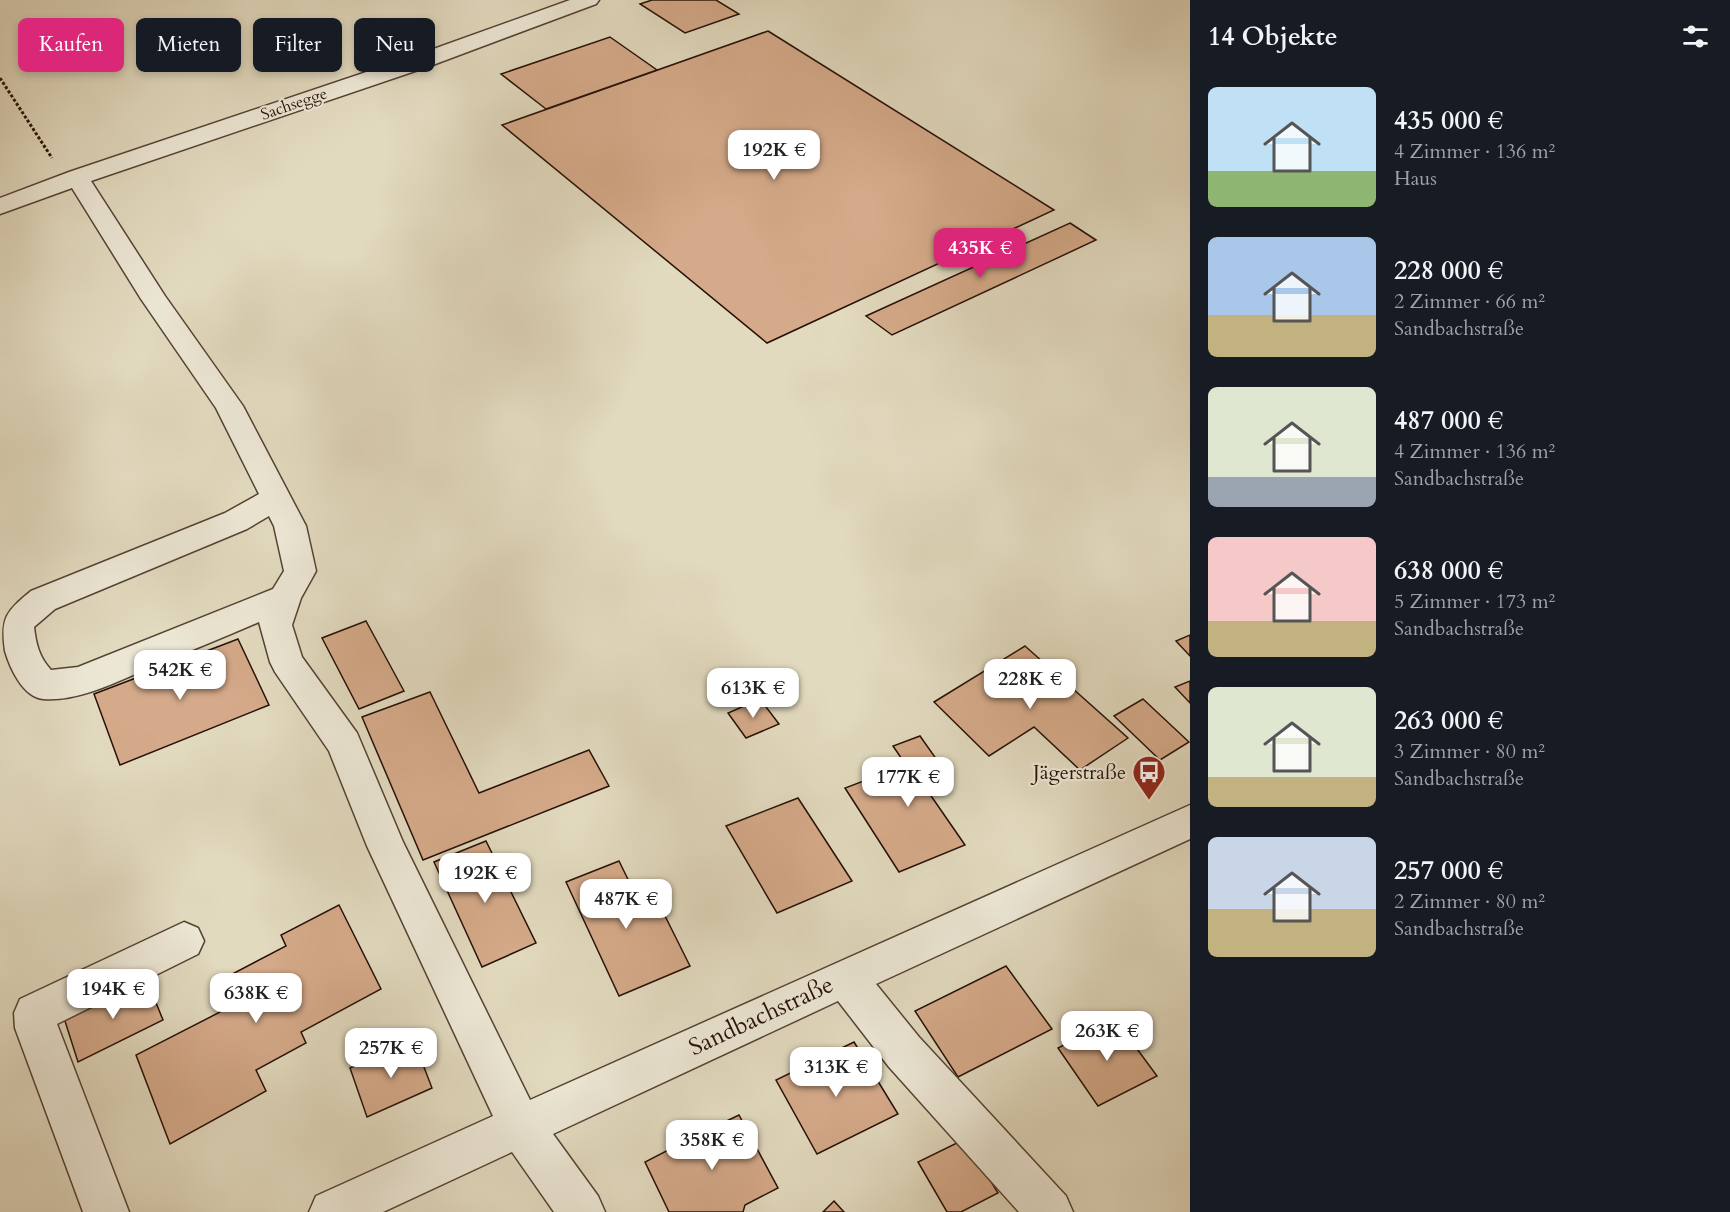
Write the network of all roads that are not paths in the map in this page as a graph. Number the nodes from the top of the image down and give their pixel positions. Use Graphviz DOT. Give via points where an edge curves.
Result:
graph roads {
  1 [pos="589,0"];
  2 [pos="72,179"];
  3 [pos="0,207"];
  4 [pos="277,498"];
  5 [pos="285,598"];
  6 [pos="1190,821"];
  7 [pos="184,941"];
  8 [pos="845,978"];
  9 [pos="520,1126"];
  10 [pos="106,1212"];
  11 [pos="332,1212"];
  12 [pos="582,1212"];
  13 [pos="1050,1212"];
  1 -- 2 [label="street, Sachsegge" via="422,61"];
  2 -- 3 [label="street, Sachsegge"];
  2 -- 4 [label="street" via="229,406"];
  4 -- 5 [label="street" via="290,526 300,571"];
  4 -- 5 [label="street" via="236,521 43,600 17,622 19,644 27,669 43,685 81,681"];
  5 -- 9 [label="street" via="275,625 287,662 344,744 386,846"];
  6 -- 8 [label="street, Sandbachstraße"];
  7 -- 10 [label="street" via="35,1013 36,1028"];
  8 -- 9 [label="street, Sandbachstraße"];
  8 -- 13 [label="street" via="904,1052"];
  9 -- 11 [label="street, Sandbachstraße"];
  9 -- 12 [label="street"];
}
